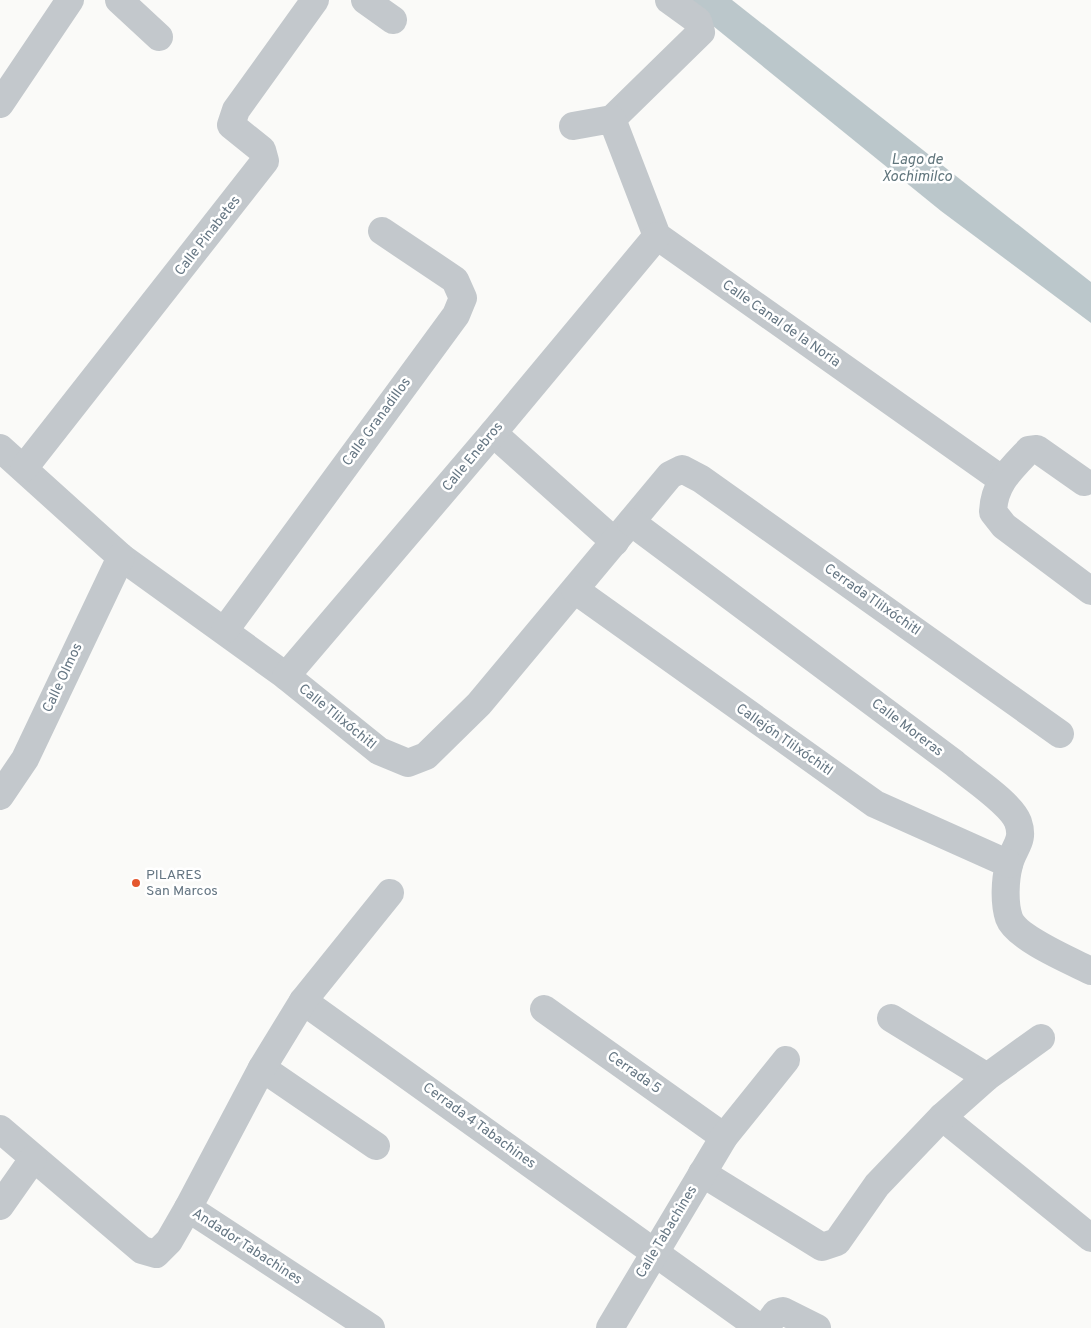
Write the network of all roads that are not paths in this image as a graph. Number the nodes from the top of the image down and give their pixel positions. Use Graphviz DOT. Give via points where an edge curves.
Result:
graph roads {
  1 [pos="70,0"];
  2 [pos="119,0"];
  3 [pos="315,0"];
  4 [pos="365,0"];
  5 [pos="669,0"];
  6 [pos="393,20"];
  7 [pos="159,37"];
  8 [pos="0,104"];
  9 [pos="612,119"];
  10 [pos="573,126"];
  11 [pos="382,231"];
  12 [pos="657,236"];
  13 [pos="493,433"];
  14 [pos="0,448"];
  15 [pos="24,468"];
  16 [pos="682,469"];
  17 [pos="1001,479"];
  18 [pos="1084,482"];
  19 [pos="623,532"];
  20 [pos="121,557"];
  21 [pos="575,590"];
  22 [pos="1091,591"];
  23 [pos="225,630"];
  24 [pos="286,676"];
  25 [pos="1060,734"];
  26 [pos="1,793"];
  27 [pos="1009,864"];
  28 [pos="390,893"];
  29 [pos="1091,971"];
  30 [pos="303,1001"];
  31 [pos="544,1009"];
  32 [pos="891,1018"];
  33 [pos="1041,1038"];
  34 [pos="786,1060"];
  35 [pos="262,1068"];
  36 [pos="987,1077"];
  37 [pos="942,1117"];
  38 [pos="0,1129"];
  39 [pos="724,1137"];
  40 [pos="376,1146"];
  41 [pos="33,1158"];
  42 [pos="702,1173"];
  43 [pos="0,1206"];
  44 [pos="188,1208"];
  45 [pos="1091,1238"];
  46 [pos="655,1251"];
  47 [pos="371,1328"];
  48 [pos="610,1328"];
  49 [pos="760,1328"];
  50 [pos="765,1328"];
  51 [pos="817,1328"];
  1 -- 8 [label="street"];
  2 -- 7 [label="street"];
  3 -- 15 [label="street, Calle Pinabetes" via="236,110 231,125 262,150 265,161"];
  4 -- 6 [label="street"];
  5 -- 9 [label="street" via="698,21 701,32"];
  9 -- 10 [label="street"];
  9 -- 12 [label="street"];
  11 -- 23 [label="street, Calle Granadillos" via="455,280 463,298 456,314"];
  12 -- 13 [label="street, Calle Enebros"];
  12 -- 17 [label="street, Calle Canal de la Noria"];
  13 -- 19 [label="street, Calle Moreras"];
  13 -- 24 [label="street, Calle Enebros"];
  14 -- 15 [label="street, Calle Tlilxóchitl"];
  15 -- 20 [label="street, Calle Tlilxóchitl"];
  16 -- 19 [label="street, Calle Tlilxóchitl" via="670,475"];
  16 -- 25 [label="street, Cerrada Tlilxóchitl" via="701,479"];
  17 -- 18 [label="street" via="1029,450 1037,449"];
  17 -- 22 [label="street" via="993,497 992,512 1004,526"];
  19 -- 21 [label="street, Calle Tlilxóchitl"];
  19 -- 27 [label="street, Calle Moreras" via="954,763 1005,805 1017,820 1021,836"];
  20 -- 23 [label="street, Calle Tlilxóchitl"];
  20 -- 26 [label="street, Calle Olmos" via="25,758"];
  21 -- 24 [label="street, Calle Tlilxóchitl" via="479,704 426,756 408,763 379,751"];
  21 -- 27 [label="street, Callejón Tlilxóchitl" via="875,804"];
  23 -- 24 [label="street, Calle Tlilxóchitl"];
  27 -- 29 [label="street, Calle Moreras" via="1006,897 1009,919 1021,933"];
  28 -- 30 [label="street"];
  30 -- 35 [label="street"];
  30 -- 46 [label="street, Cerrada 4 Tabachines"];
  31 -- 39 [label="street, Cerrada 5"];
  32 -- 36 [label="street"];
  33 -- 36 [label="street"];
  34 -- 39 [label="street, Calle Tabachines"];
  35 -- 40 [label="street"];
  35 -- 44 [label="street"];
  36 -- 37 [label="street"];
  37 -- 42 [label="street" via="876,1185 837,1242 822,1247"];
  37 -- 45 [label="street"];
  38 -- 41 [label="street, Andador Tabachines"];
  39 -- 42 [label="street, Calle Tabachines"];
  41 -- 43 [label="street"];
  41 -- 44 [label="street, Andador Tabachines" via="142,1250 156,1254 170,1241"];
  42 -- 46 [label="street, Calle Tabachines"];
  44 -- 47 [label="street, Andador Tabachines"];
  46 -- 48 [label="street, Calle Tabachines"];
  46 -- 49 [label="street, Cerrada 4 Tabachines"];
  50 -- 51 [label="street" via="776,1313 783,1311"];
}
